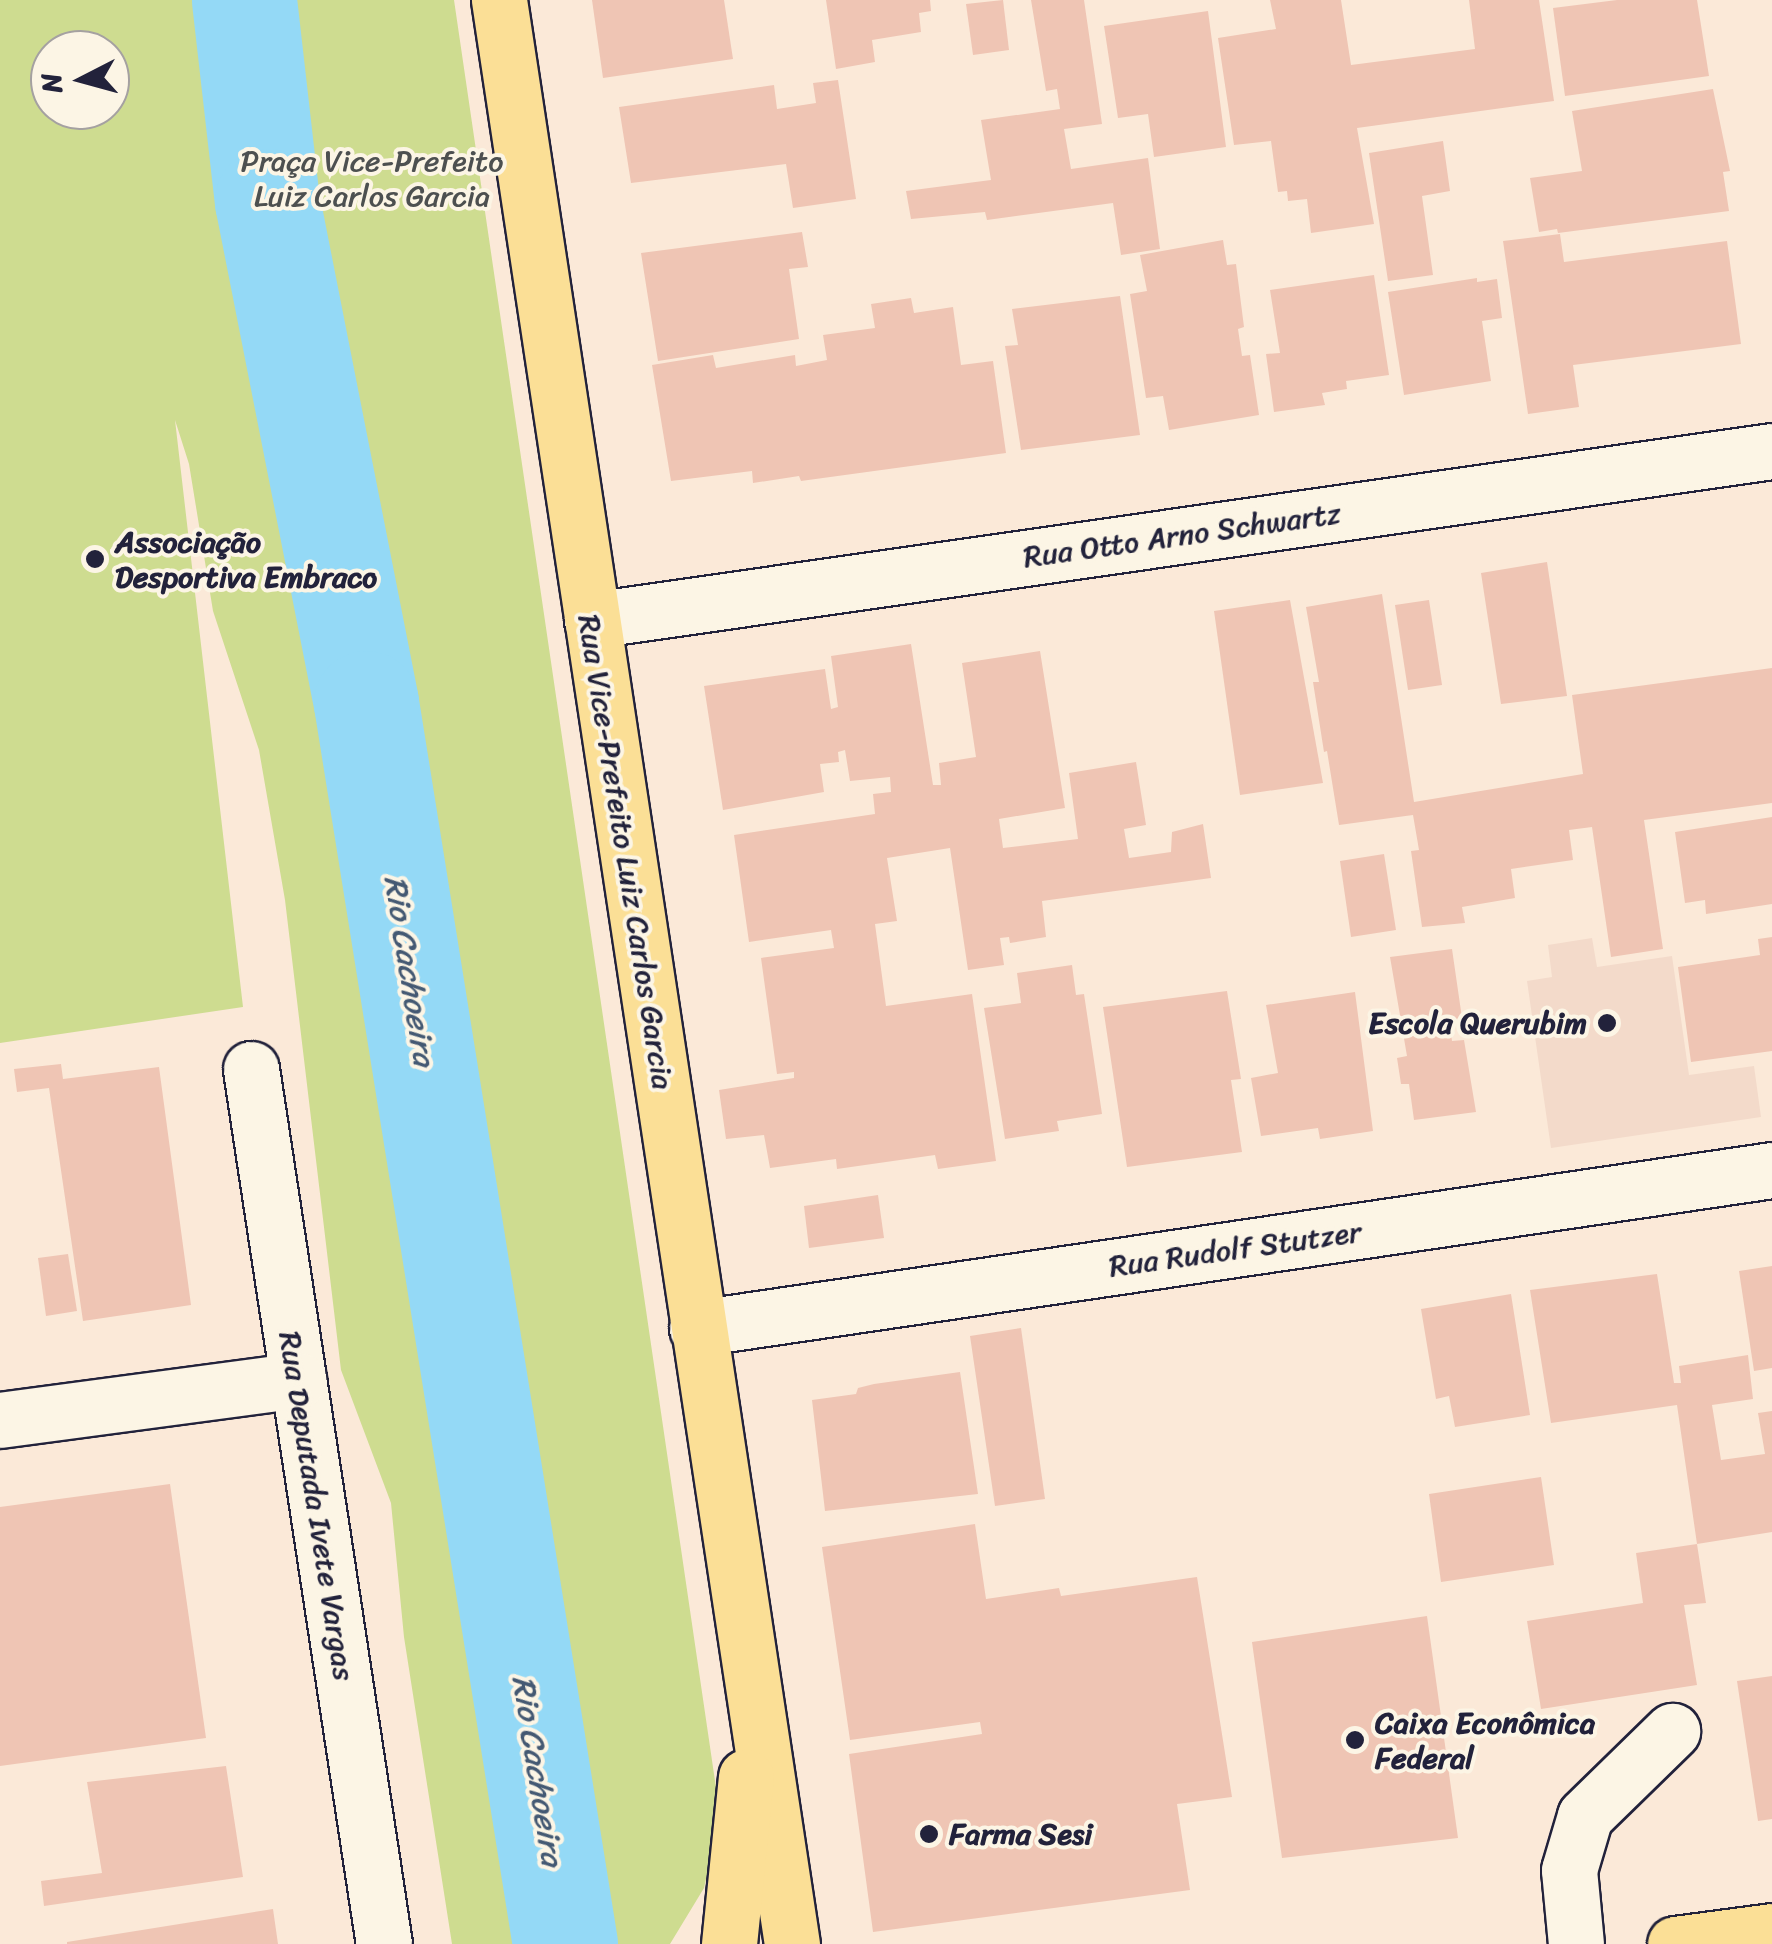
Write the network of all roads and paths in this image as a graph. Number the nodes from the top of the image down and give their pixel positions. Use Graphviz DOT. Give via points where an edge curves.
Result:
graph roads {
  1 [pos="499,0"];
  2 [pos="1772,451"];
  3 [pos="592,620"];
  4 [pos="250,1068"];
  5 [pos="1772,1170"];
  6 [pos="698,1328"];
  7 [pos="298,1380"];
  8 [pos="0,1420"];
  9 [pos="754,1705"];
  10 [pos="1672,1731"];
  11 [pos="1772,1930"];
  12 [pos="384,1944"];
  13 [pos="729,1944"];
  14 [pos="792,1944"];
  15 [pos="1576,1944"];
  16 [pos="1676,1944"];
  1 -- 3 [label="main road, Rua Vice-Prefeito Luiz Carlos Garcia"];
  2 -- 3 [label="street, Rua Otto Arno Schwartz"];
  3 -- 6 [label="main road, Rua Vice-Prefeito Luiz Carlos Garcia"];
  4 -- 7 [label="street, Rua Deputada Ivete Vargas"];
  5 -- 6 [label="street, Rua Rudolf Stutzer"];
  6 -- 9 [label="main road, Rua Vice-Prefeito Luiz Carlos Garcia"];
  7 -- 8 [label="street"];
  7 -- 12 [label="street, Rua Deputada Ivete Vargas"];
  9 -- 13 [label="main road, Rua Vice-Prefeito Luiz Carlos Garcia"];
  9 -- 14 [label="main road, Rua Vice-Prefeito Luiz Carlos Garcia"];
  10 -- 15 [label="street" via="1585,1816 1569,1870"];
  11 -- 16 [label="main road"];
}
